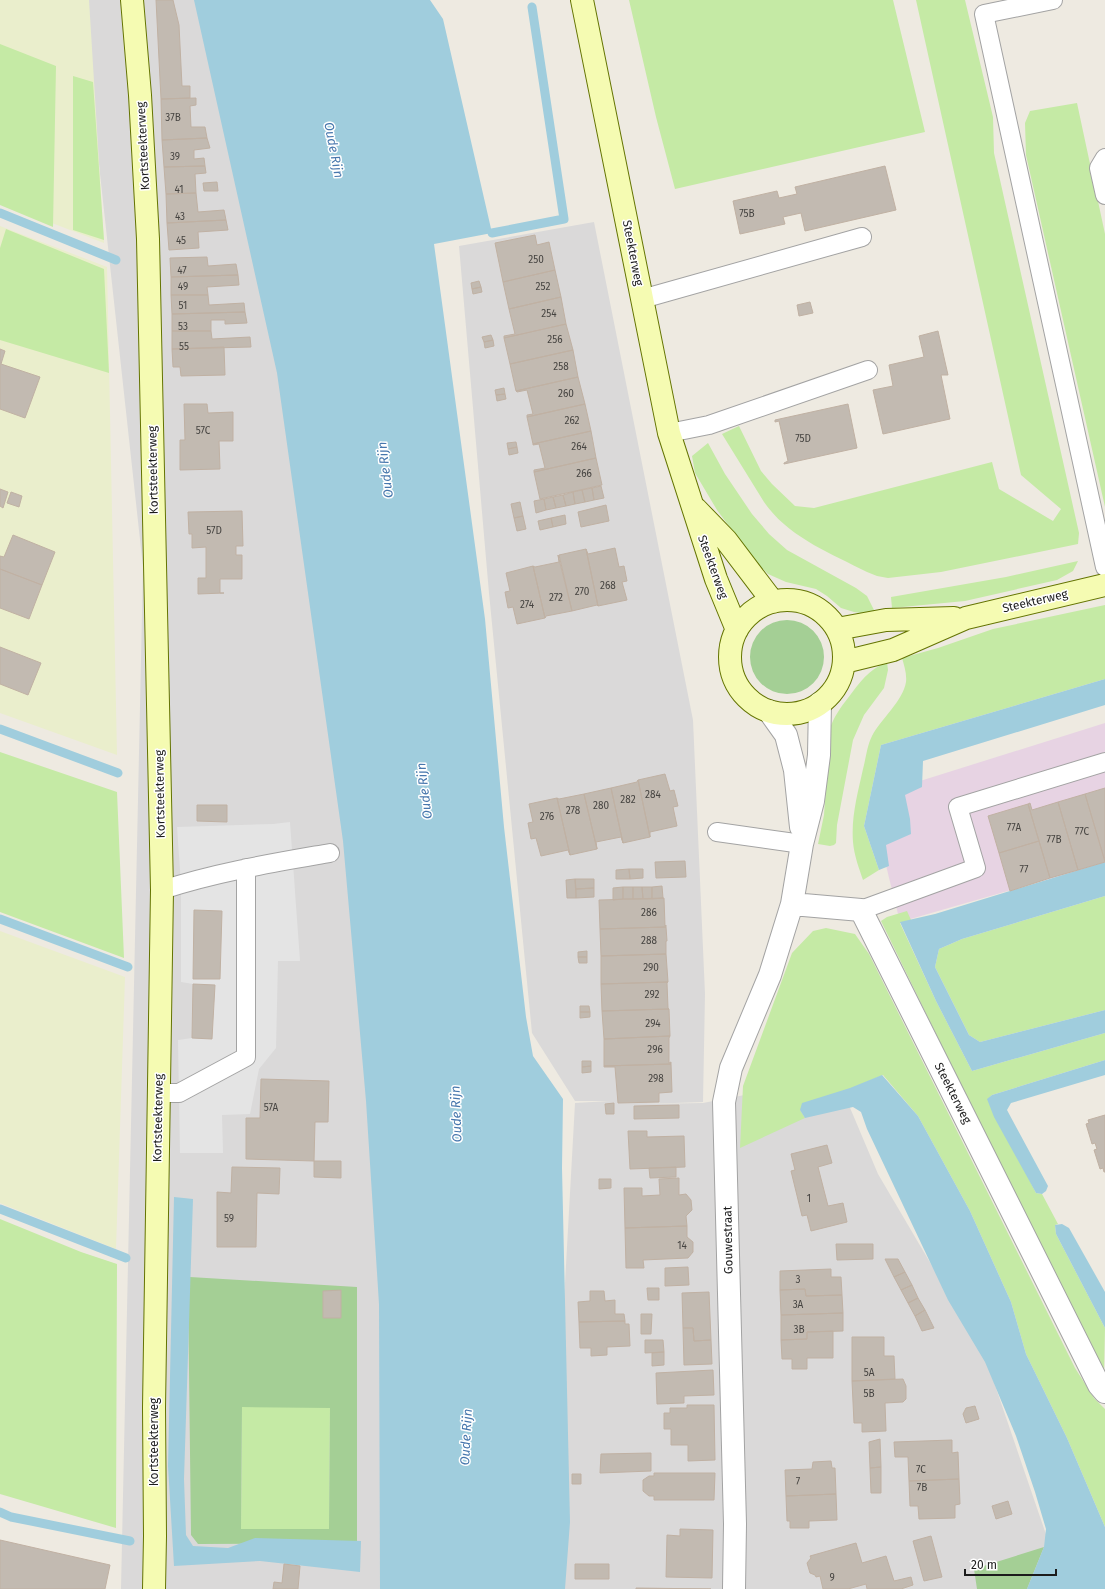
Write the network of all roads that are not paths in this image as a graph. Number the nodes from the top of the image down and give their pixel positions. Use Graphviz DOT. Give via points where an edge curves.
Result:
graph roads {
  1 [pos="132,0"];
  2 [pos="582,0"];
  3 [pos="1053,0"];
  4 [pos="1105,158"];
  5 [pos="1105,195"];
  6 [pos="862,237"];
  7 [pos="642,298"];
  8 [pos="868,370"];
  9 [pos="669,434"];
  10 [pos="691,504"];
  11 [pos="1105,567"];
  12 [pos="1105,585"];
  13 [pos="773,602"];
  14 [pos="966,618"];
  15 [pos="837,629"];
  16 [pos="736,630"];
  17 [pos="844,662"];
  18 [pos="820,704"];
  19 [pos="769,711"];
  20 [pos="1105,762"];
  21 [pos="717,832"];
  22 [pos="802,844"];
  23 [pos="330,853"];
  24 [pos="246,868"];
  25 [pos="162,890"];
  26 [pos="792,904"];
  27 [pos="862,910"];
  28 [pos="158,1093"];
  29 [pos="1105,1392"];
  30 [pos="154,1589"];
  31 [pos="734,1589"];
  1 -- 25 [label="street, Kortsteekterweg" via="148,239"];
  2 -- 7 [label="street, Steekterweg"];
  3 -- 11 [label="lane" via="984,14"];
  4 -- 5 [label="lane" via="1099,168"];
  6 -- 7 [label="lane"];
  7 -- 9 [label="street, Steekterweg"];
  8 -- 9 [label="lane" via="708,425"];
  9 -- 10 [label="street, Steekterweg"];
  10 -- 13 [label="street, Steekterweg" via="726,540"];
  10 -- 16 [label="street, Steekterweg"];
  12 -- 14 [label="street, Steekterweg"];
  13 -- 15 [label="street" via="802,602 816,608"];
  13 -- 16 [label="street" via="752,612"];
  14 -- 15 [label="street, Steekterweg" via="886,620"];
  14 -- 17 [label="street, Steekterweg" via="893,650"];
  15 -- 17 [label="street" via="843,645"];
  16 -- 19 [label="street" via="731,645 730,662 734,678 742,692 754,704"];
  17 -- 18 [label="street" via="840,678"];
  18 -- 19 [label="street" via="804,711 786,714"];
  18 -- 22 [label="street" via="819,755 813,801"];
  19 -- 22 [label="street" via="786,735 796,770"];
  20 -- 27 [label="lane" via="958,807 976,868"];
  21 -- 22 [label="lane"];
  22 -- 26 [label="street"];
  23 -- 24 [label="lane"];
  24 -- 25 [label="lane"];
  24 -- 28 [label="lane" via="246,1057 179,1093"];
  25 -- 28 [label="street, Kortsteekterweg"];
  26 -- 27 [label="street"];
  26 -- 31 [label="street, Gouwestraat" via="770,975 731,1068 724,1102 735,1524"];
  27 -- 29 [label="street, Steekterweg" via="1099,1385"];
  28 -- 30 [label="street, Kortsteekterweg"];
}
